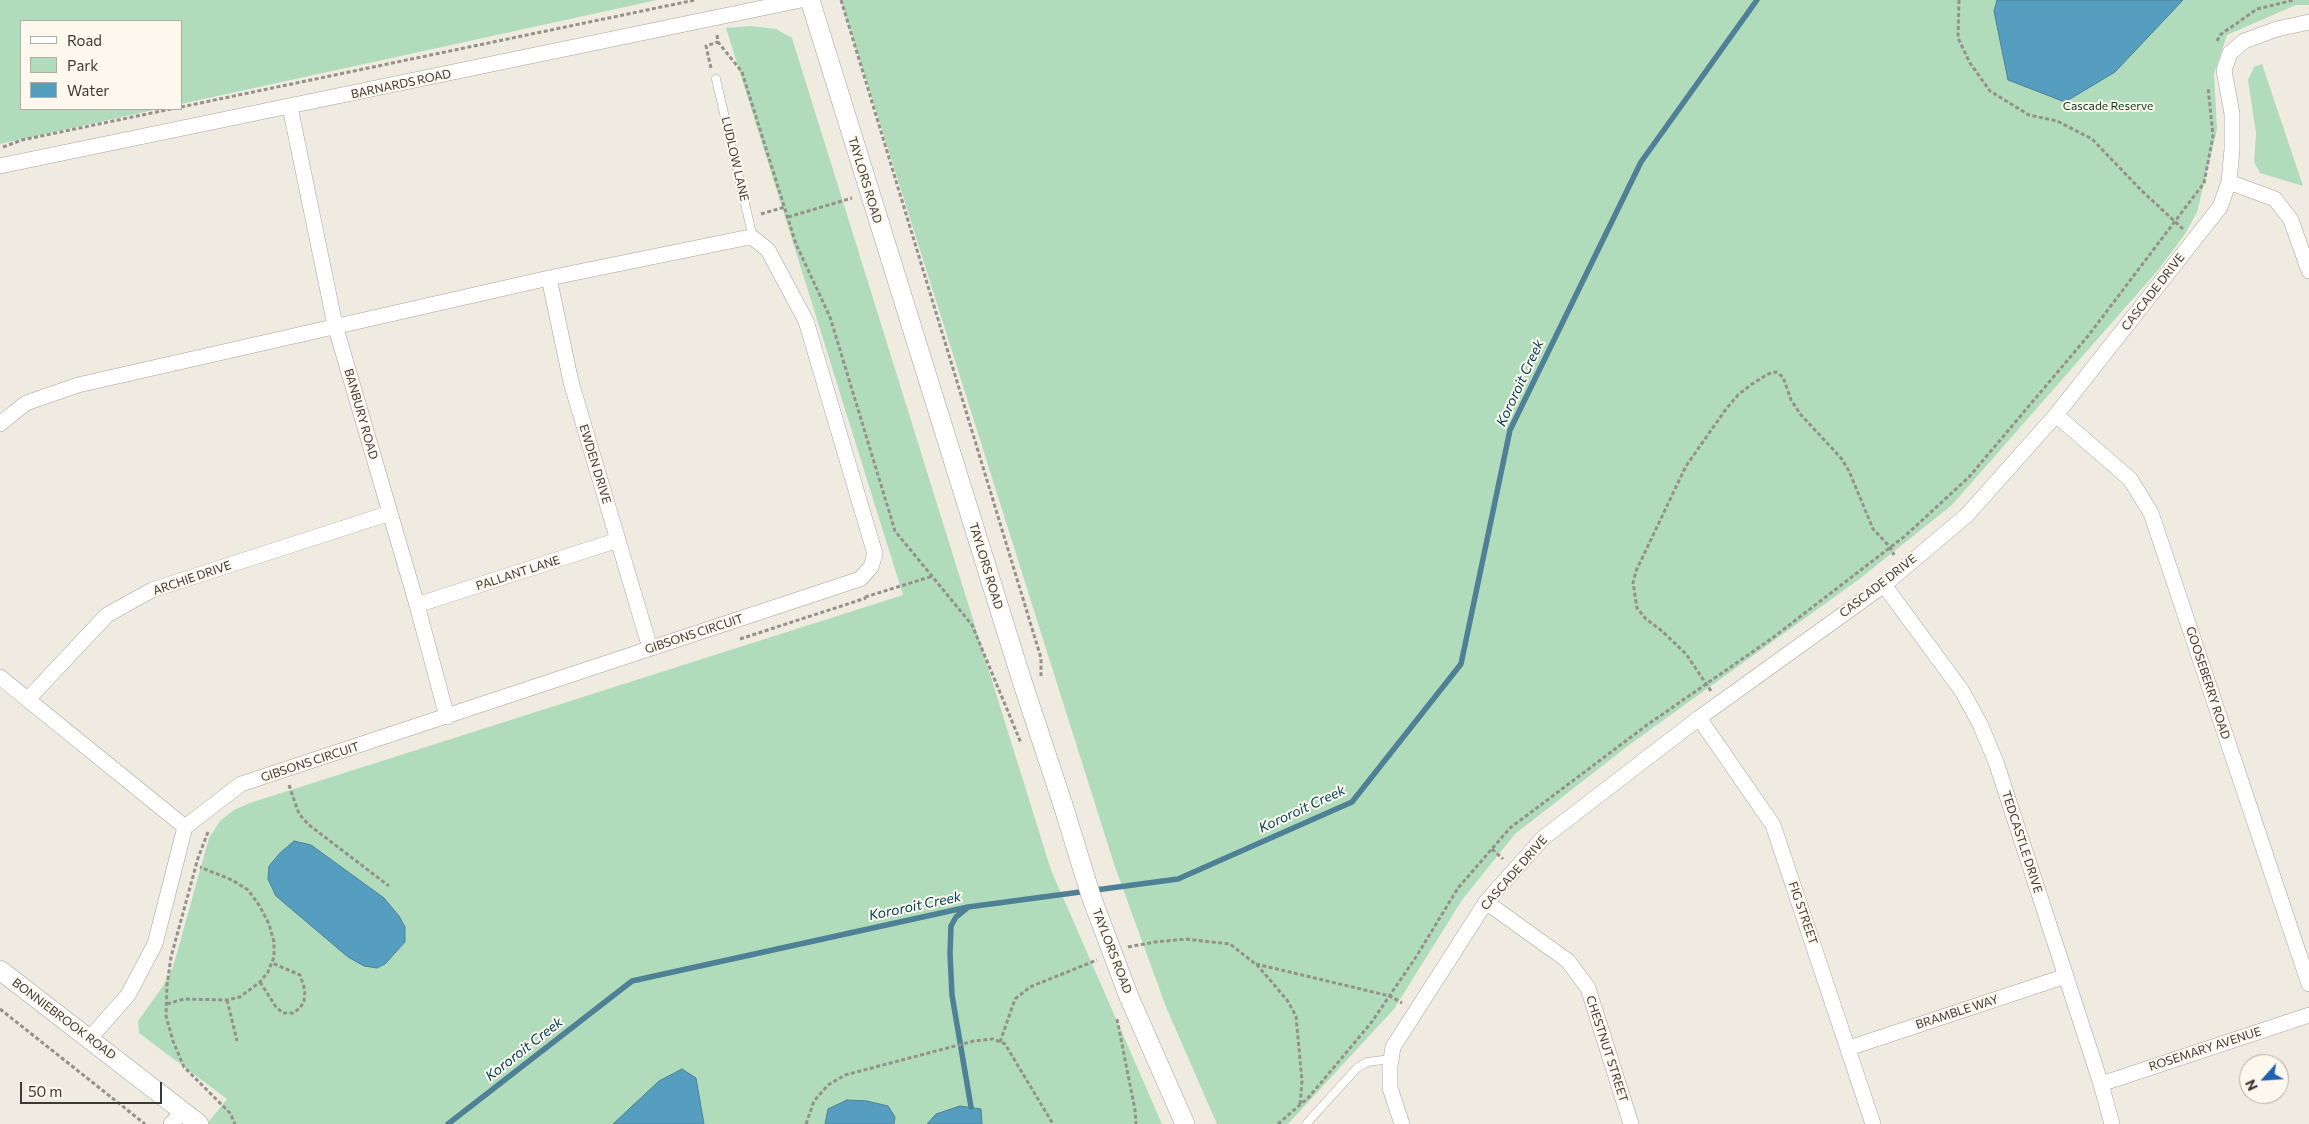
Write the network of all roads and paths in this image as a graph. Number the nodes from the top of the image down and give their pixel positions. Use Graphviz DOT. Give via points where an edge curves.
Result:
graph roads {
  1 [pos="695,0"];
  2 [pos="801,0"];
  3 [pos="810,0"];
  4 [pos="841,0"];
  5 [pos="1959,0"];
  6 [pos="2294,0"];
  7 [pos="713,19"];
  8 [pos="2309,22"];
  9 [pos="718,42"];
  10 [pos="2216,42"];
  11 [pos="716,79"];
  12 [pos="2208,83"];
  13 [pos="182,107"];
  14 [pos="290,107"];
  15 [pos="166,110"];
  16 [pos="0,148"];
  17 [pos="0,166"];
  18 [pos="2229,182"];
  19 [pos="869,193"];
  20 [pos="785,207"];
  21 [pos="748,217"];
  22 [pos="788,218"];
  23 [pos="2176,221"];
  24 [pos="753,238"];
  25 [pos="2194,240"];
  26 [pos="2309,271"];
  27 [pos="549,278"];
  28 [pos="335,325"];
  29 [pos="2056,416"];
  30 [pos="0,424"];
  31 [pos="390,513"];
  32 [pos="618,540"];
  33 [pos="1890,547"];
  34 [pos="933,576"];
  35 [pos="860,579"];
  36 [pos="1884,585"];
  37 [pos="866,598"];
  38 [pos="418,605"];
  39 [pos="733,641"];
  40 [pos="650,648"];
  41 [pos="0,677"];
  42 [pos="1041,682"];
  43 [pos="1706,684"];
  44 [pos="28,699"];
  45 [pos="447,717"];
  46 [pos="1699,718"];
  47 [pos="1021,744"];
  48 [pos="298,780"];
  49 [pos="288,783"];
  50 [pos="280,786"];
  51 [pos="185,827"];
  52 [pos="212,827"];
  53 [pos="200,867"];
  54 [pos="389,886"];
  55 [pos="1486,902"];
  56 [pos="1124,949"];
  57 [pos="1099,960"];
  58 [pos="272,963"];
  59 [pos="1255,964"];
  60 [pos="1,973"];
  61 [pos="2066,976"];
  62 [pos="260,982"];
  63 [pos="2309,984"];
  64 [pos="1390,996"];
  65 [pos="227,1000"];
  66 [pos="167,1004"];
  67 [pos="0,1009"];
  68 [pos="1115,1011"];
  69 [pos="2309,1015"];
  70 [pos="90,1038"];
  71 [pos="237,1041"];
  72 [pos="1000,1042"];
  73 [pos="1849,1048"];
  74 [pos="1391,1059"];
  75 [pos="2102,1084"];
  76 [pos="1300,1105"];
  77 [pos="177,1118"];
  78 [pos="1307,1123"];
  79 [pos="145,1124"];
  80 [pos="199,1124"];
  81 [pos="235,1124"];
  82 [pos="806,1124"];
  83 [pos="1053,1124"];
  84 [pos="1136,1124"];
  85 [pos="1185,1124"];
  86 [pos="1278,1124"];
  87 [pos="1402,1124"];
  88 [pos="1632,1124"];
  89 [pos="1873,1124"];
  90 [pos="2112,1124"];
  1 -- 13 [label="path"];
  2 -- 7 [label="street, BARNARDS ROAD"];
  3 -- 19 [label="street, TAYLORS ROAD"];
  4 -- 42 [label="path" via="1040,658"];
  5 -- 23 [label="path" via="1958,38 1970,63 1990,91 2029,115 2058,121 2092,139"];
  6 -- 10 [label="path" via="2257,9 2220,34"];
  7 -- 9 [label="path"];
  7 -- 14 [label="street, BARNARDS ROAD"];
  8 -- 18 [label="street, CASCADE DRIVE" via="2244,41 2230,52 2224,70 2232,114"];
  9 -- 11 [label="path" via="706,46 712,75"];
  9 -- 20 [label="path" via="742,72"];
  11 -- 21 [label="lane, LUDLOW LANE"];
  12 -- 23 [label="path" via="2213,136 2204,183"];
  14 -- 17 [label="street, BARNARDS ROAD"];
  14 -- 28 [label="street, BANBURY ROAD"];
  15 -- 16 [label="path" via="22,140"];
  18 -- 25 [label="street, CASCADE DRIVE" via="2220,206"];
  18 -- 26 [label="street" via="2275,199 2292,220"];
  19 -- 22 [label="path"];
  19 -- 85 [label="street, TAYLORS ROAD, bridge" via="1091,896 1129,997"];
  20 -- 21 [label="path"];
  20 -- 22 [label="path"];
  21 -- 24 [label="lane, LUDLOW LANE"];
  22 -- 34 [label="path" via="796,244 830,317 895,531"];
  23 -- 25 [label="path"];
  23 -- 33 [label="path" via="2088,336 1970,478"];
  24 -- 27 [label="street"];
  24 -- 35 [label="street" via="768,250 806,321 875,554 871,567"];
  25 -- 29 [label="street, CASCADE DRIVE"];
  27 -- 28 [label="street"];
  27 -- 32 [label="street, EWDEN DRIVE" via="571,382"];
  28 -- 30 [label="street" via="78,384 26,403"];
  28 -- 31 [label="street, BANBURY ROAD"];
  29 -- 36 [label="street, CASCADE DRIVE" via="1966,515"];
  29 -- 63 [label="street, GOOSEBERRY ROAD" via="2130,478 2151,513"];
  31 -- 38 [label="street, BANBURY ROAD"];
  31 -- 44 [label="street, ARCHIE DRIVE" via="152,590 107,616"];
  32 -- 38 [label="street, PALLANT LANE"];
  32 -- 40 [label="street, EWDEN DRIVE"];
  33 -- 43 [label="path"];
  33 -- 43 [label="path" via="1873,529 1841,458 1801,415 1791,400 1783,377 1776,372 1752,384 1726,408 1686,466 1633,583 1636,608 1686,654"];
  34 -- 37 [label="path"];
  34 -- 47 [label="path" via="972,625"];
  35 -- 37 [label="path"];
  35 -- 40 [label="street, GIBSONS CIRCUIT"];
  36 -- 46 [label="street, CASCADE DRIVE"];
  36 -- 61 [label="street, TEDCASTLE DRIVE" via="1962,691 1980,724 1996,762"];
  37 -- 39 [label="path"];
  38 -- 45 [label="street, BANBURY ROAD"];
  40 -- 45 [label="street, GIBSONS CIRCUIT"];
  41 -- 44 [label="street"];
  43 -- 64 [label="path" via="1510,828 1458,888"];
  44 -- 51 [label="street"];
  45 -- 51 [label="street, GIBSONS CIRCUIT" via="241,784"];
  46 -- 55 [label="street, CASCADE DRIVE" via="1542,838"];
  46 -- 73 [label="street, FIG STREET" via="1773,825"];
  48 -- 49 [label="path"];
  49 -- 50 [label="path"];
  49 -- 54 [label="path" via="299,814 309,825"];
  51 -- 70 [label="street" via="155,944 128,995"];
  52 -- 66 [label="path" via="198,858 171,957"];
  53 -- 58 [label="path" via="248,890 270,924 274,942"];
  55 -- 74 [label="street, CASCADE DRIVE" via="1393,1046"];
  55 -- 88 [label="street, CHESTNUT STREET" via="1568,961 1588,988"];
  56 -- 59 [label="path" via="1186,939 1230,944"];
  57 -- 72 [label="path" via="1030,988 1015,998"];
  58 -- 62 [label="path"];
  58 -- 62 [label="path" via="300,975 305,990 300,1008 293,1013 283,1013"];
  59 -- 64 [label="path"];
  59 -- 76 [label="path" via="1287,1000 1296,1016 1302,1081"];
  60 -- 70 [label="street, BONNIEBROOK ROAD"];
  61 -- 73 [label="street, BRAMBLE WAY"];
  61 -- 75 [label="street, TEDCASTLE DRIVE"];
  62 -- 65 [label="path" via="240,996"];
  64 -- 76 [label="path" via="1371,1023"];
  65 -- 66 [label="path" via="184,1000"];
  65 -- 71 [label="path"];
  66 -- 81 [label="path" via="166,1016 184,1067 230,1113"];
  67 -- 79 [label="path"];
  68 -- 84 [label="path" via="1136,1110"];
  69 -- 75 [label="street, ROSEMARY AVENUE"];
  70 -- 77 [label="street, BONNIEBROOK ROAD"];
  72 -- 82 [label="path" via="992,1039 974,1041 845,1075 828,1085 814,1101"];
  72 -- 83 [label="path" via="1005,1044"];
  73 -- 89 [label="street, FIG STREET"];
  74 -- 78 [label="lane" via="1367,1062 1357,1068"];
  74 -- 87 [label="street, CASCADE DRIVE" via="1390,1088"];
  75 -- 90 [label="street, TEDCASTLE DRIVE"];
  76 -- 86 [label="path"];
  77 -- 80 [label="street, BONNIEBROOK ROAD"];
}
